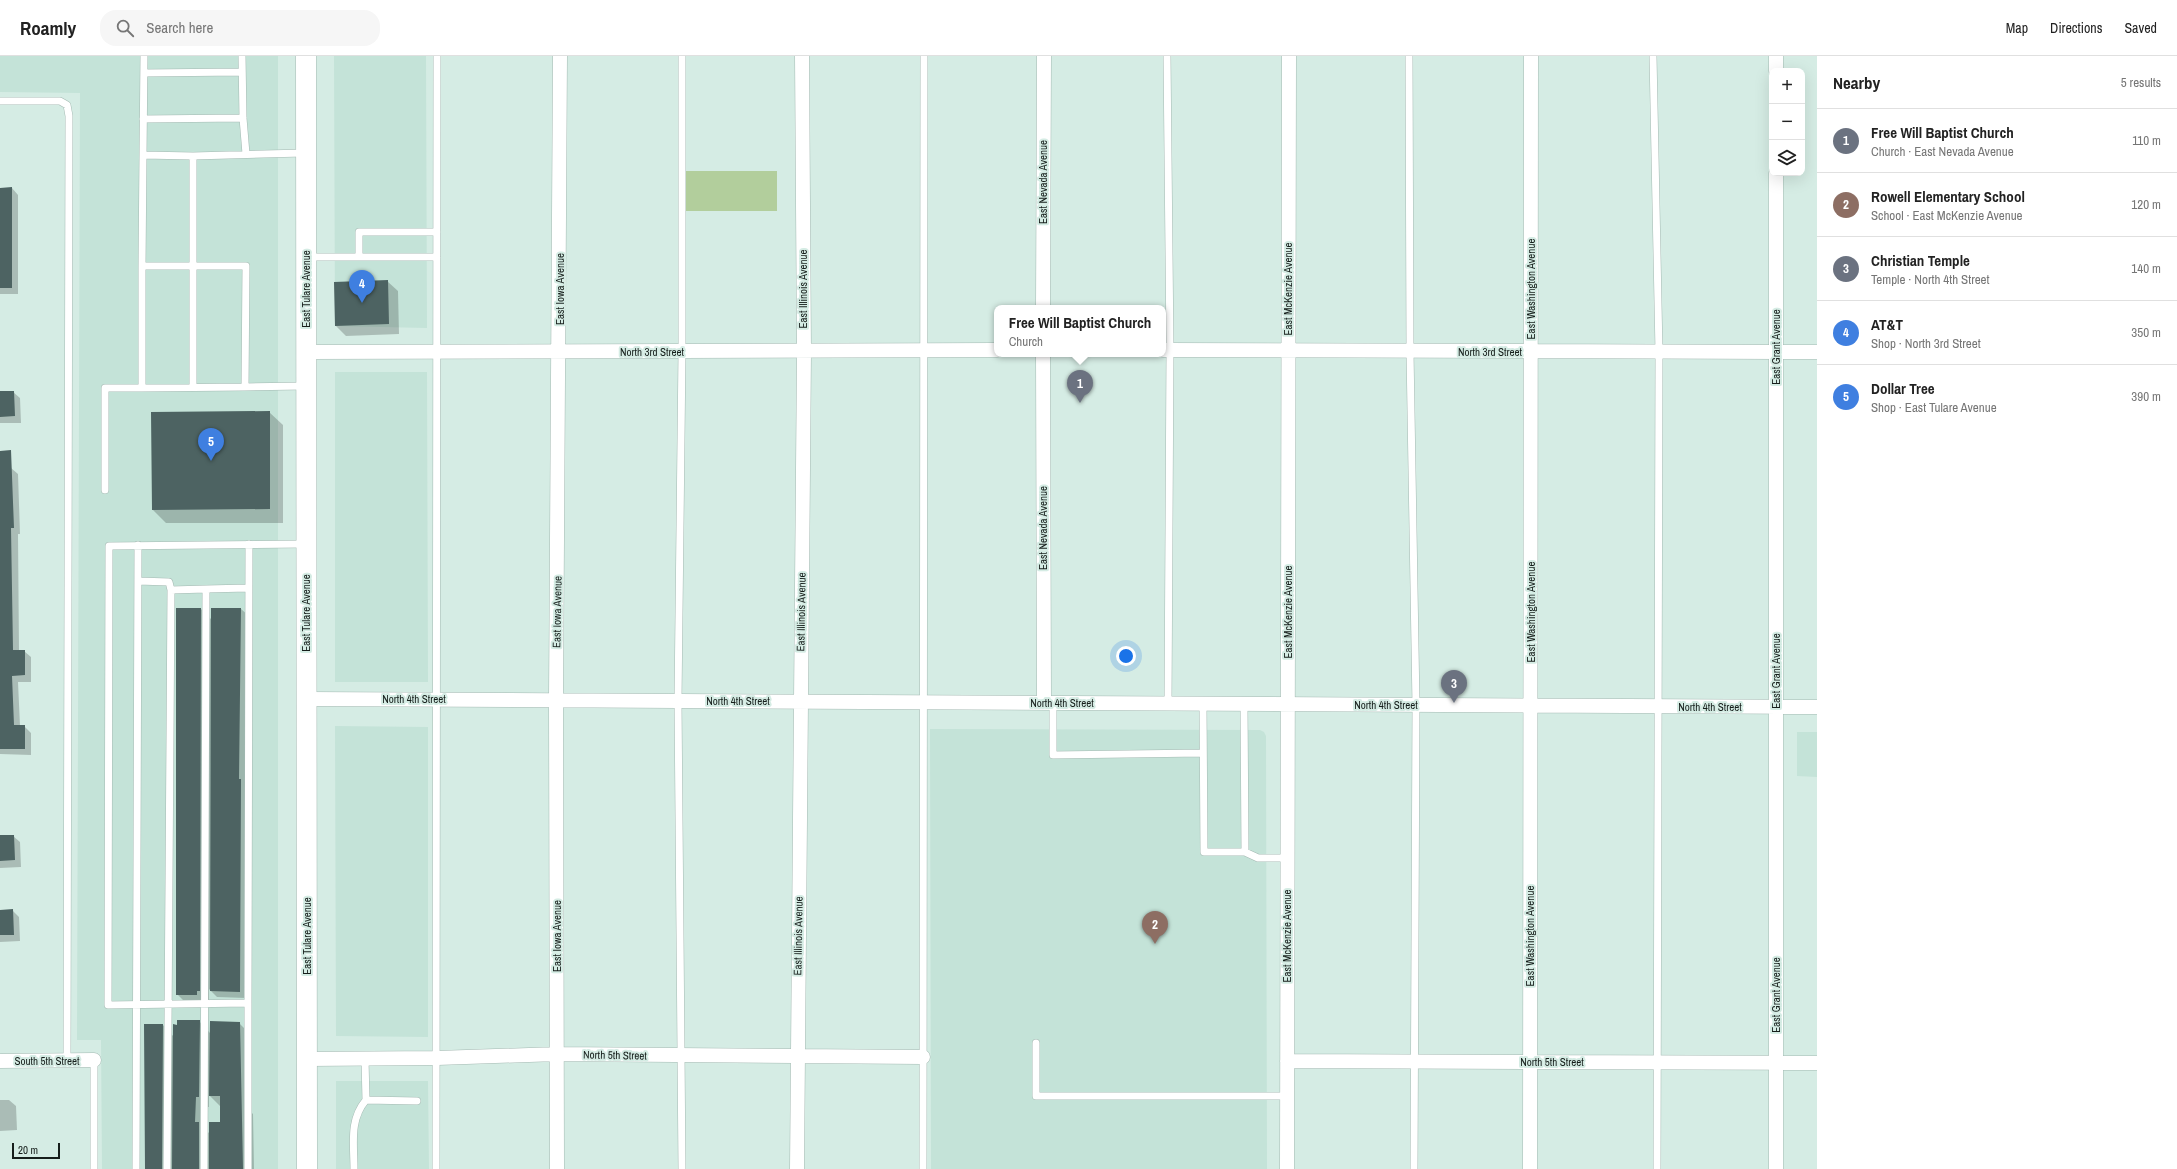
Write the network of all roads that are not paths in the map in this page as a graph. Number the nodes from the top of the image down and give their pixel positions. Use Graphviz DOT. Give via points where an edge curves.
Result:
graph roads {
  1 [pos="144,56"];
  2 [pos="242,56"];
  3 [pos="306,56"];
  4 [pos="437,56"];
  5 [pos="560,56"];
  6 [pos="682,56"];
  7 [pos="802,56"];
  8 [pos="924,56"];
  9 [pos="1044,56"];
  10 [pos="1167,56"];
  11 [pos="1289,56"];
  12 [pos="1409,56"];
  13 [pos="1531,56"];
  14 [pos="1653,56"];
  15 [pos="1776,56"];
  16 [pos="1776,68"];
  17 [pos="242,72"];
  18 [pos="144,73"];
  19 [pos="0,101"];
  20 [pos="243,118"];
  21 [pos="143,119"];
  22 [pos="306,153"];
  23 [pos="246,154"];
  24 [pos="143,155"];
  25 [pos="193,156"];
  26 [pos="1776,176"];
  27 [pos="437,232"];
  28 [pos="306,257"];
  29 [pos="359,257"];
  30 [pos="437,257"];
  31 [pos="142,266"];
  32 [pos="194,266"];
  33 [pos="1043,305"];
  34 [pos="994,350"];
  35 [pos="1166,350"];
  36 [pos="306,352"];
  37 [pos="437,352"];
  38 [pos="560,352"];
  39 [pos="682,352"];
  40 [pos="804,352"];
  41 [pos="924,352"];
  42 [pos="1288,352"];
  43 [pos="1410,352"];
  44 [pos="1531,352"];
  45 [pos="1659,352"];
  46 [pos="1776,352"];
  47 [pos="1817,352"];
  48 [pos="1043,357"];
  49 [pos="306,386"];
  50 [pos="245,387"];
  51 [pos="142,388"];
  52 [pos="193,388"];
  53 [pos="105,490"];
  54 [pos="249,544"];
  55 [pos="306,544"];
  56 [pos="138,545"];
  57 [pos="138,581"];
  58 [pos="248,588"];
  59 [pos="206,589"];
  60 [pos="171,590"];
  61 [pos="306,699"];
  62 [pos="437,699"];
  63 [pos="556,700"];
  64 [pos="678,701"];
  65 [pos="800,702"];
  66 [pos="922,702"];
  67 [pos="1048,703"];
  68 [pos="1168,704"];
  69 [pos="1204,704"];
  70 [pos="1244,704"];
  71 [pos="1288,704"];
  72 [pos="1416,705"];
  73 [pos="1531,706"];
  74 [pos="1658,706"];
  75 [pos="1776,707"];
  76 [pos="1817,707"];
  77 [pos="1204,753"];
  78 [pos="1245,852"];
  79 [pos="1287,858"];
  80 [pos="248,1003"];
  81 [pos="136,1004"];
  82 [pos="167,1004"];
  83 [pos="204,1004"];
  84 [pos="1036,1043"];
  85 [pos="557,1054"];
  86 [pos="682,1056"];
  87 [pos="797,1057"];
  88 [pos="923,1057"];
  89 [pos="365,1058"];
  90 [pos="436,1058"];
  91 [pos="307,1059"];
  92 [pos="94,1060"];
  93 [pos="0,1061"];
  94 [pos="67,1061"];
  95 [pos="1287,1061"];
  96 [pos="1414,1061"];
  97 [pos="1530,1062"];
  98 [pos="1658,1062"];
  99 [pos="1776,1063"];
  100 [pos="1817,1063"];
  101 [pos="1287,1096"];
  102 [pos="366,1100"];
  103 [pos="417,1101"];
  104 [pos="94,1169"];
  105 [pos="136,1169"];
  106 [pos="167,1169"];
  107 [pos="204,1169"];
  108 [pos="248,1169"];
  109 [pos="307,1169"];
  110 [pos="354,1169"];
  111 [pos="436,1169"];
  112 [pos="557,1169"];
  113 [pos="682,1169"];
  114 [pos="797,1169"];
  115 [pos="923,1169"];
  116 [pos="1287,1169"];
  117 [pos="1414,1169"];
  118 [pos="1530,1169"];
  119 [pos="1657,1169"];
  120 [pos="1776,1169"];
  1 -- 18 [label="lane"];
  2 -- 17 [label="lane"];
  3 -- 22 [label="main road, East Tulare Avenue"];
  4 -- 27 [label="lane"];
  5 -- 38 [label="street, East Iowa Avenue"];
  6 -- 39 [label="lane"];
  7 -- 40 [label="street, East Illinois Avenue"];
  8 -- 41 [label="lane"];
  9 -- 33 [label="street, East Nevada Avenue"];
  10 -- 35 [label="lane"];
  11 -- 42 [label="street, East McKenzie Avenue"];
  12 -- 43 [label="lane"];
  13 -- 44 [label="street, East Washington Avenue"];
  14 -- 45 [label="lane"];
  15 -- 16 [label="street"];
  17 -- 18 [label="lane"];
  17 -- 20 [label="lane"];
  18 -- 21 [label="lane"];
  19 -- 94 [label="lane" via="60,101 67,105 68,116"];
  20 -- 21 [label="lane"];
  20 -- 23 [label="lane"];
  21 -- 24 [label="lane"];
  22 -- 23 [label="lane"];
  22 -- 28 [label="main road, East Tulare Avenue"];
  23 -- 25 [label="lane"];
  24 -- 25 [label="lane"];
  24 -- 31 [label="lane"];
  25 -- 32 [label="lane"];
  26 -- 46 [label="street, East Grant Avenue"];
  27 -- 29 [label="lane" via="359,232"];
  27 -- 30 [label="lane"];
  28 -- 29 [label="lane"];
  28 -- 36 [label="main road, East Tulare Avenue"];
  29 -- 30 [label="lane"];
  30 -- 37 [label="lane"];
  31 -- 32 [label="lane"];
  31 -- 51 [label="lane"];
  32 -- 50 [label="lane" via="246,266"];
  32 -- 52 [label="lane"];
  34 -- 41 [label="street, North 3rd Street"];
  35 -- 42 [label="street, North 3rd Street"];
  35 -- 68 [label="lane"];
  36 -- 37 [label="street, North 3rd Street"];
  36 -- 49 [label="main road, East Tulare Avenue"];
  37 -- 38 [label="street, North 3rd Street"];
  37 -- 62 [label="lane"];
  38 -- 39 [label="street, North 3rd Street"];
  38 -- 63 [label="street, East Iowa Avenue"];
  39 -- 40 [label="street, North 3rd Street"];
  39 -- 64 [label="lane"];
  40 -- 41 [label="street, North 3rd Street"];
  40 -- 65 [label="street, East Illinois Avenue"];
  41 -- 66 [label="lane"];
  42 -- 43 [label="street, North 3rd Street"];
  42 -- 71 [label="street, East McKenzie Avenue"];
  43 -- 44 [label="street, North 3rd Street"];
  43 -- 72 [label="lane"];
  44 -- 45 [label="street, North 3rd Street"];
  44 -- 73 [label="street, East Washington Avenue"];
  45 -- 46 [label="street, North 3rd Street"];
  45 -- 74 [label="lane"];
  46 -- 47 [label="street, North 3rd Street"];
  46 -- 75 [label="street, East Grant Avenue"];
  48 -- 67 [label="street, East Nevada Avenue"];
  49 -- 50 [label="lane"];
  49 -- 55 [label="main road, East Tulare Avenue"];
  50 -- 52 [label="lane"];
  51 -- 52 [label="lane"];
  51 -- 53 [label="lane" via="105,388"];
  54 -- 55 [label="lane"];
  54 -- 56 [label="lane"];
  54 -- 58 [label="lane"];
  55 -- 61 [label="main road, East Tulare Avenue"];
  56 -- 57 [label="lane"];
  56 -- 81 [label="lane" via="109,546 108,1005"];
  57 -- 60 [label="lane" via="169,582"];
  57 -- 81 [label="lane"];
  58 -- 59 [label="lane"];
  58 -- 80 [label="lane"];
  59 -- 60 [label="lane"];
  59 -- 83 [label="lane"];
  60 -- 82 [label="lane"];
  61 -- 62 [label="street, North 4th Street"];
  61 -- 91 [label="main road, East Tulare Avenue"];
  62 -- 63 [label="street, North 4th Street"];
  62 -- 90 [label="lane"];
  63 -- 64 [label="street, North 4th Street"];
  63 -- 85 [label="street, East Iowa Avenue"];
  64 -- 65 [label="street, North 4th Street"];
  64 -- 86 [label="lane"];
  65 -- 66 [label="street, North 4th Street"];
  65 -- 87 [label="street, East Illinois Avenue"];
  66 -- 67 [label="street, North 4th Street"];
  66 -- 88 [label="lane"];
  67 -- 68 [label="street, North 4th Street"];
  67 -- 77 [label="lane" via="1053,755"];
  68 -- 69 [label="street, North 4th Street"];
  69 -- 70 [label="street, North 4th Street"];
  69 -- 77 [label="lane"];
  70 -- 71 [label="street, North 4th Street"];
  70 -- 78 [label="lane"];
  71 -- 72 [label="street, North 4th Street"];
  71 -- 79 [label="street, East McKenzie Avenue"];
  72 -- 73 [label="street, North 4th Street"];
  72 -- 96 [label="lane"];
  73 -- 74 [label="street, North 4th Street"];
  73 -- 97 [label="street, East Washington Avenue"];
  74 -- 75 [label="street, North 4th Street"];
  74 -- 98 [label="lane"];
  75 -- 76 [label="street, North 4th Street"];
  75 -- 99 [label="street, East Grant Avenue"];
  77 -- 78 [label="lane" via="1204,852"];
  78 -- 79 [label="lane" via="1258,858"];
  79 -- 95 [label="street, East McKenzie Avenue"];
  80 -- 83 [label="lane"];
  80 -- 108 [label="lane"];
  81 -- 82 [label="lane"];
  81 -- 105 [label="lane"];
  82 -- 83 [label="lane"];
  82 -- 106 [label="lane"];
  83 -- 107 [label="lane"];
  84 -- 101 [label="lane" via="1036,1096"];
  85 -- 86 [label="street, North 5th Street"];
  85 -- 90 [label="street, North 5th Street"];
  85 -- 112 [label="street, East Iowa Avenue"];
  86 -- 87 [label="street, North 5th Street"];
  86 -- 113 [label="lane"];
  87 -- 88 [label="street, North 5th Street"];
  87 -- 114 [label="street, East Illinois Avenue"];
  88 -- 115 [label="lane"];
  89 -- 90 [label="street, North 5th Street"];
  89 -- 91 [label="street, North 5th Street"];
  89 -- 102 [label="lane"];
  90 -- 111 [label="lane"];
  91 -- 109 [label="main road, East Tulare Avenue"];
  92 -- 94 [label="street, South 5th Street"];
  92 -- 104 [label="lane"];
  93 -- 94 [label="street, South 5th Street"];
  95 -- 96 [label="street, North 5th Street"];
  95 -- 101 [label="street, East McKenzie Avenue"];
  96 -- 97 [label="street, North 5th Street"];
  96 -- 117 [label="lane"];
  97 -- 98 [label="street, North 5th Street"];
  97 -- 118 [label="street, East Washington Avenue"];
  98 -- 99 [label="street, North 5th Street"];
  98 -- 119 [label="lane"];
  99 -- 100 [label="street, North 5th Street"];
  99 -- 120 [label="street, East Grant Avenue"];
  101 -- 116 [label="street, East McKenzie Avenue"];
  102 -- 103 [label="lane"];
  102 -- 110 [label="lane" via="357,1111 354,1123"];
}
